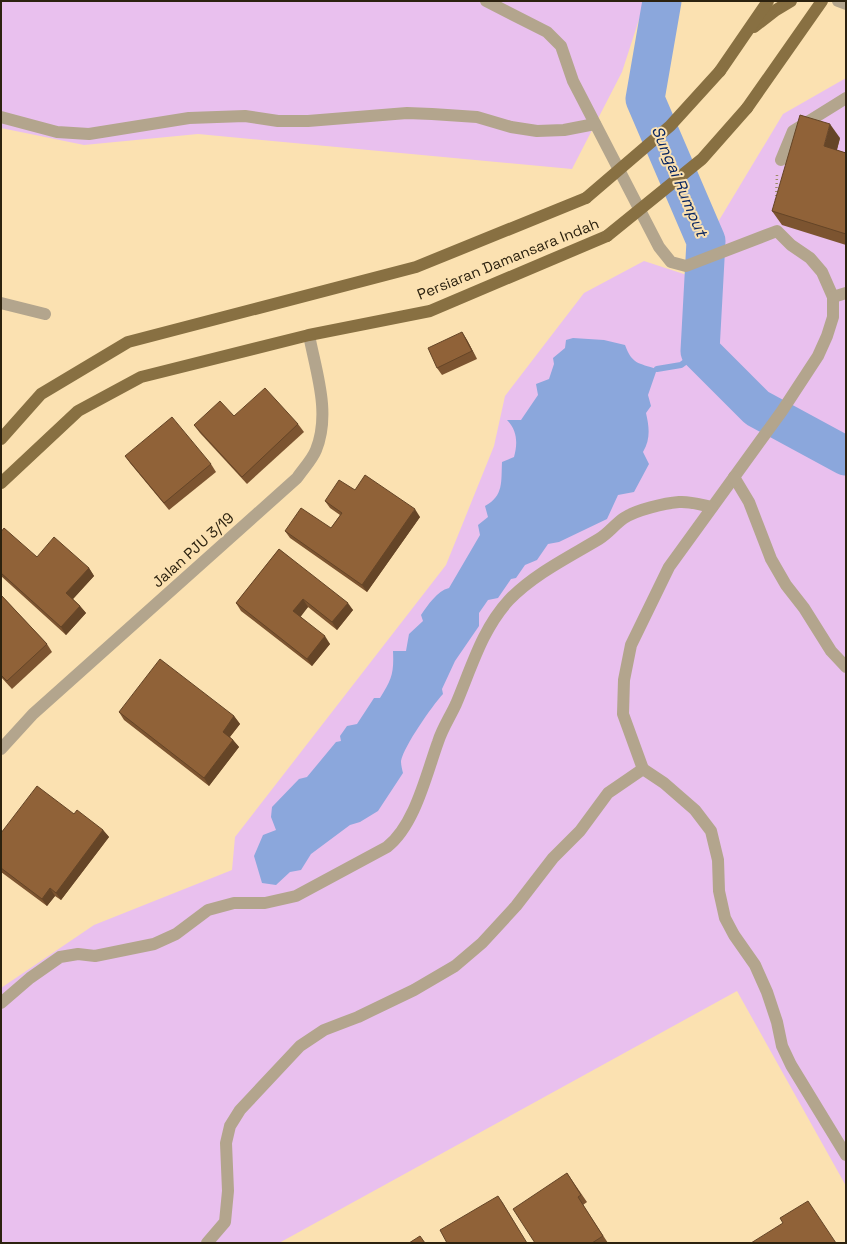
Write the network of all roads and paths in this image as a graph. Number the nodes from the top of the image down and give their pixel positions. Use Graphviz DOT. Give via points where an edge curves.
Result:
graph roads {
  1 [pos="486,1"];
  2 [pos="768,1"];
  3 [pos="791,1"];
  4 [pos="822,1"];
  5 [pos="838,1"];
  6 [pos="846,4"];
  7 [pos="743,36"];
  8 [pos="846,98"];
  9 [pos="1,117"];
  10 [pos="595,124"];
  11 [pos="781,160"];
  12 [pos="776,201"];
  13 [pos="846,293"];
  14 [pos="833,297"];
  15 [pos="1,303"];
  16 [pos="45,314"];
  17 [pos="308,335"];
  18 [pos="1,439"];
  19 [pos="734,477"];
  20 [pos="1,482"];
  21 [pos="712,507"];
  22 [pos="846,666"];
  23 [pos="1,749"];
  24 [pos="643,769"];
  25 [pos="1,1003"];
  26 [pos="846,1155"];
  27 [pos="207,1243"];
  1 -- 10 [label="street" via="547,32 561,46 573,81"];
  2 -- 7 [label="main road"];
  3 -- 7 [label="main road"];
  4 -- 17 [label="main road, Persiaran Damansara Indah, bridge" via="747,108 702,159 608,236 430,310"];
  5 -- 6 [label="street"];
  7 -- 18 [label="main road, Persiaran Damansara Indah, bridge" via="720,71 670,126 586,198 416,267 128,342 41,394"];
  8 -- 11 [label="street" via="793,131"];
  9 -- 10 [label="street" via="57,132 89,134 189,118 245,116 308,121 407,113 432,114 477,117 511,127 537,131 564,130"];
  10 -- 14 [label="street" via="660,247 671,262 686,266 777,231 810,258 822,272"];
  11 -- 12 [label="path" via="776,177"];
  13 -- 14 [label="street"];
  14 -- 19 [label="street" via="833,317 818,356"];
  15 -- 16 [label="street"];
  17 -- 20 [label="main road, Persiaran Damansara Indah" via="141,377 78,411"];
  17 -- 23 [label="street, Jalan PJU 3/19" via="324,420 316,450 297,478 33,714"];
  19 -- 21 [label="street"];
  19 -- 22 [label="street" via="749,502 778,572 831,651"];
  21 -- 24 [label="street" via="669,567 631,645 624,680 623,714"];
  21 -- 25 [label="street" via="680,502 654,507 625,517 607,534 534,578 509,600 490,627 466,676 405,827 388,847 296,896 266,903 234,903 208,910 185,928 154,944 95,956 78,954 60,957"];
  24 -- 26 [label="street" via="664,783 695,810 711,831 718,860 719,891 725,918 755,965 767,992 782,1046 791,1065"];
  24 -- 27 [label="street" via="608,793 580,831 553,858 516,906 482,943 455,966 407,993 324,1030 300,1046 240,1110 230,1126 226,1143 228,1191 225,1222"];
}
